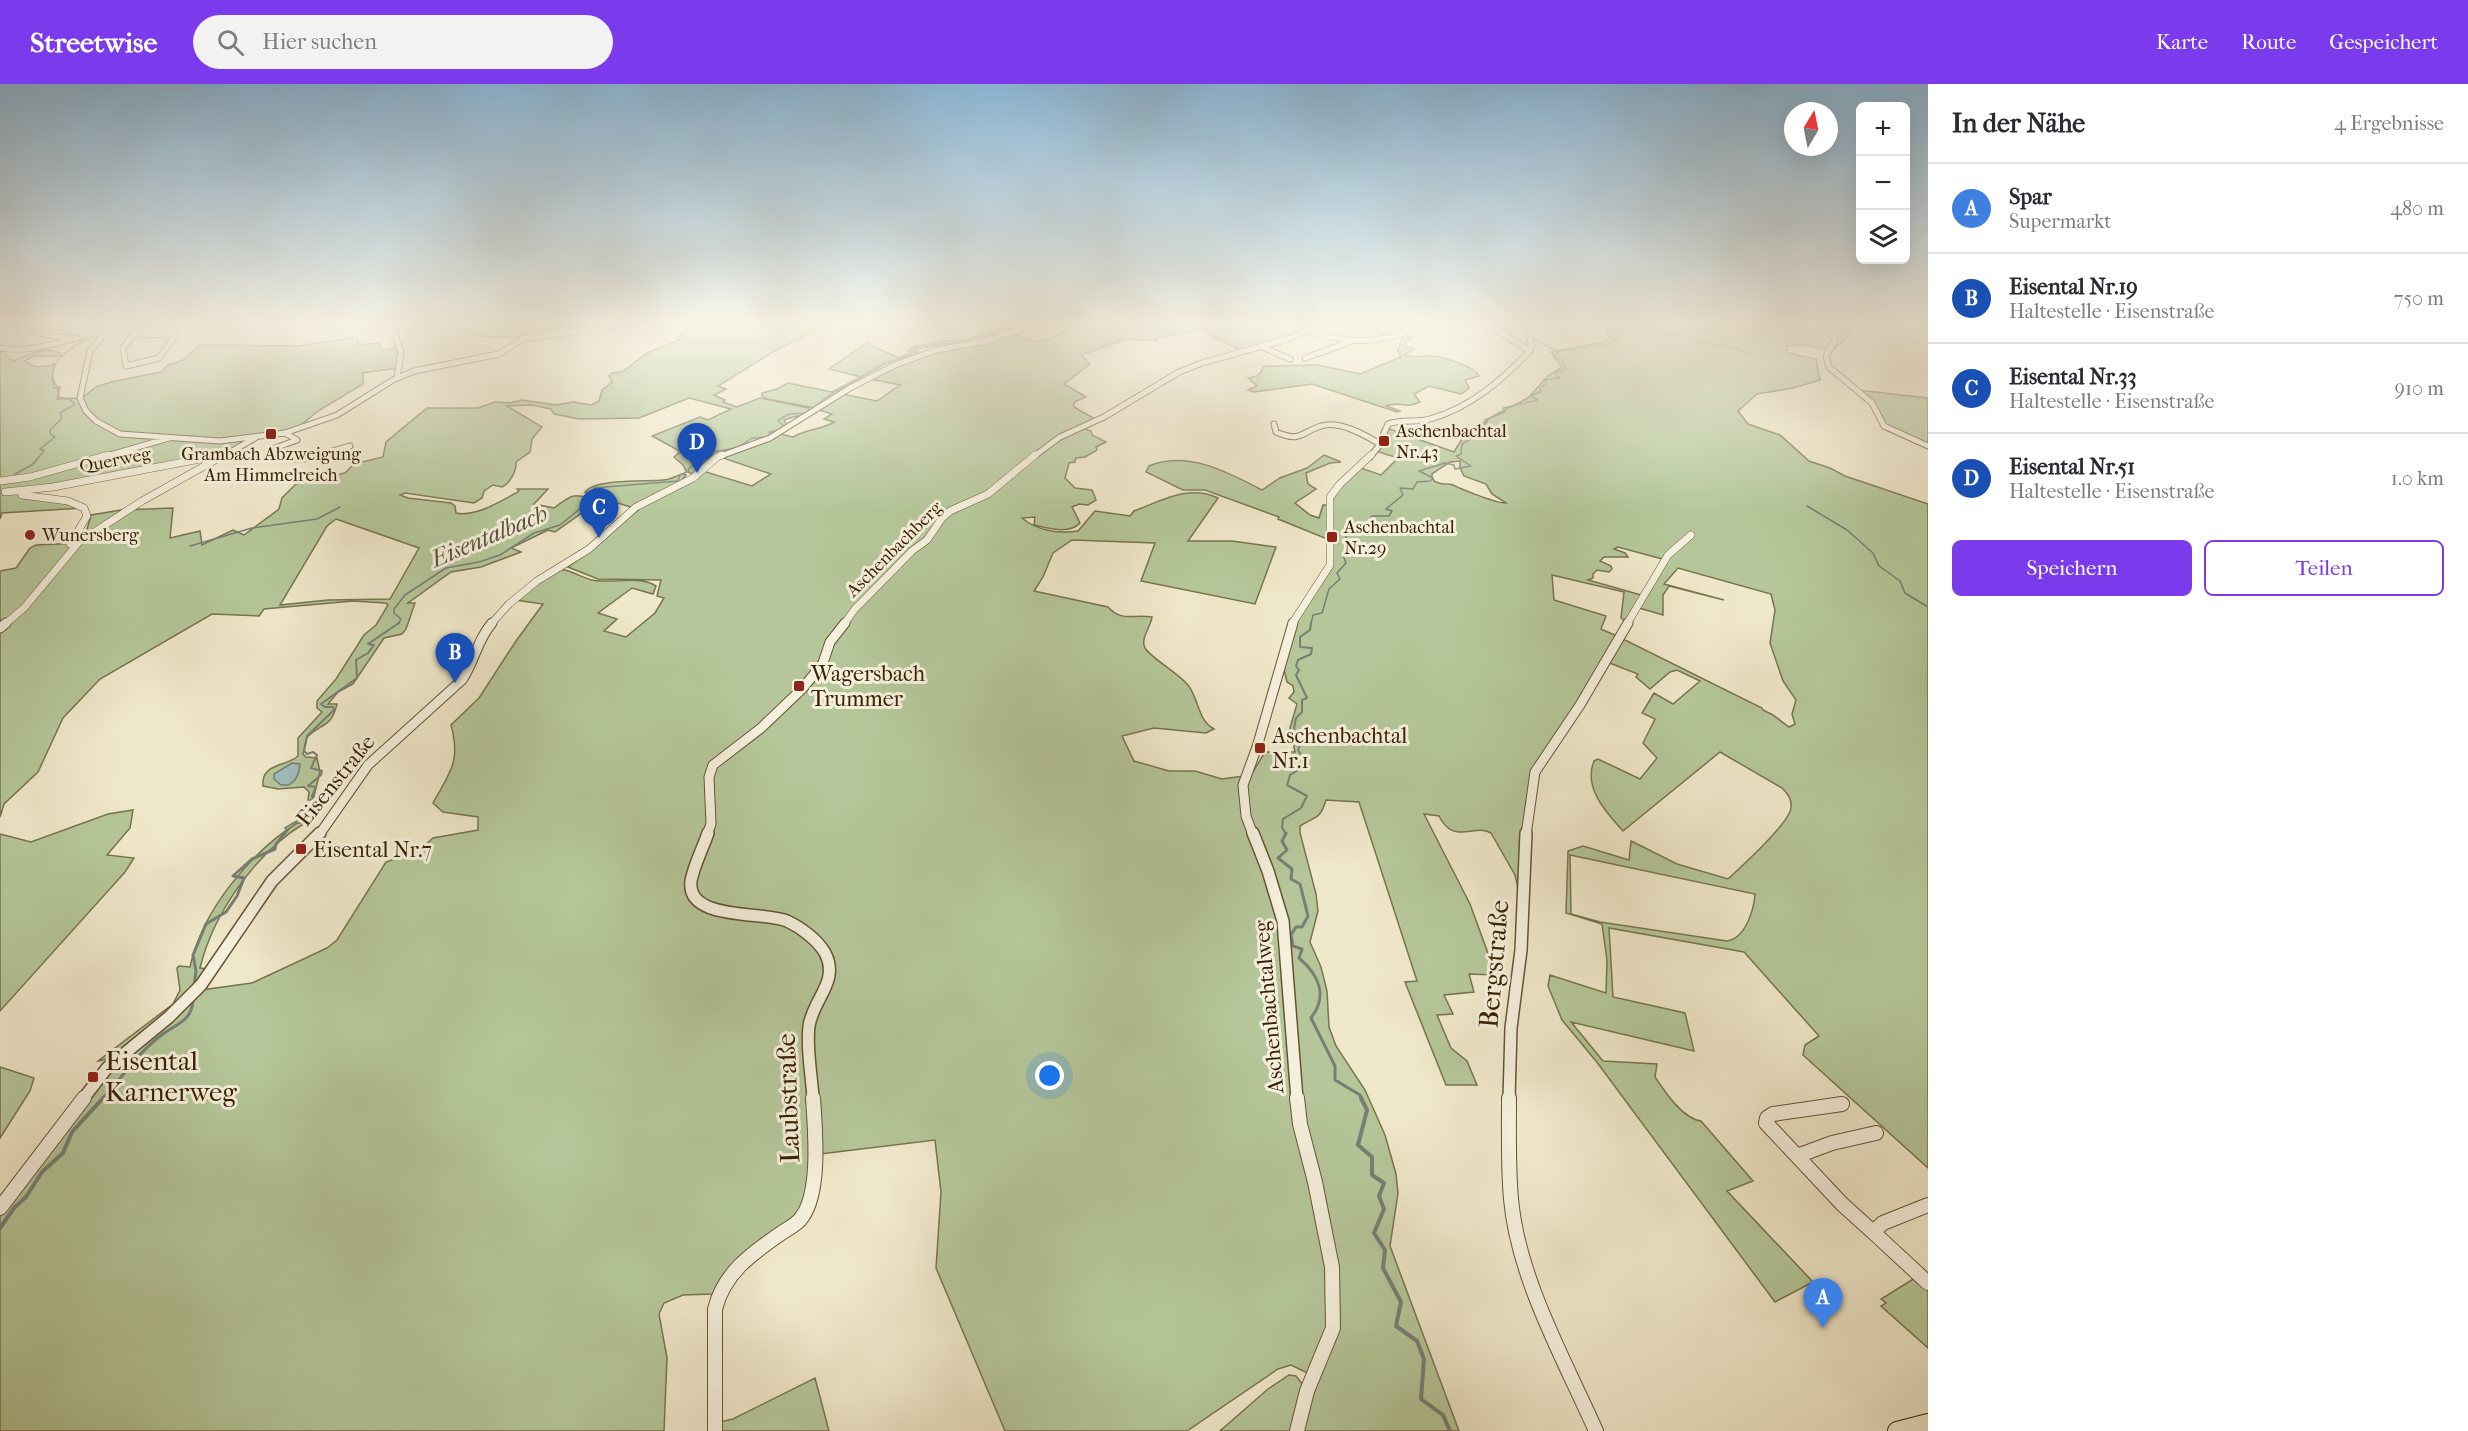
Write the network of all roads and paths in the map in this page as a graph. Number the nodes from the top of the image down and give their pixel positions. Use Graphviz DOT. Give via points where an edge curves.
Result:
graph roads {
  1 [pos="84,385"];
  2 [pos="386,385"];
  3 [pos="857,385"];
  4 [pos="1155,385"];
  5 [pos="1494,385"];
  6 [pos="1850,385"];
  7 [pos="1274,424"];
  8 [pos="285,433"];
  9 [pos="171,436"];
  10 [pos="255,438"];
  11 [pos="1380,444"];
  12 [pos="350,446"];
  13 [pos="1928,446"];
  14 [pos="230,453"];
  15 [pos="0,481"];
  16 [pos="2,492"];
  17 [pos="1691,535"];
  18 [pos="76,544"];
  19 [pos="0,628"];
  20 [pos="803,688"];
  21 [pos="1842,1104"];
  22 [pos="1876,1132"];
  23 [pos="1797,1156"];
  24 [pos="1928,1205"];
  25 [pos="0,1208"];
  26 [pos="1873,1232"];
  27 [pos="1928,1283"];
  28 [pos="1928,1423"];
  29 [pos="715,1431"];
  30 [pos="1297,1431"];
  31 [pos="1596,1431"];
  32 [pos="1897,1431"];
  1 -- 9 [label="street" via="82,404 97,422 113,432"];
  2 -- 8 [label="street" via="337,415"];
  3 -- 25 [label="street, Eisenstraße" via="784,431 720,456 693,478 636,507 589,549 524,590 483,633 462,680 372,760 322,831 272,881 196,990 107,1068"];
  4 -- 20 [label="street, Aschenbachberg" via="1104,417 1060,437 988,495 950,511 927,540 912,550 855,609"];
  5 -- 11 [label="street, Aschenbachtalweg" via="1466,405 1428,420 1390,423"];
  6 -- 13 [label="street" via="1872,403 1884,426"];
  7 -- 11 [label="street" via="1276,432 1287,436 1302,436 1329,425 1366,435"];
  8 -- 10 [label="street"];
  8 -- 12 [label="street" via="297,440 275,448 275,457 303,459"];
  9 -- 10 [label="street" via="211,441"];
  9 -- 15 [label="street" via="30,477"];
  10 -- 14 [label="street"];
  11 -- 30 [label="street, Aschenbachtalweg" via="1330,497 1330,565 1291,625 1244,785 1246,816 1283,921 1300,1124 1332,1267 1333,1328 1307,1391"];
  14 -- 16 [label="street, Querweg" via="53,487"];
  14 -- 18 [label="street" via="142,501"];
  16 -- 18 [label="street" via="68,501 84,508 87,516 70,544"];
  17 -- 31 [label="street, Bergstraße" via="1668,555 1536,772 1524,851 1521,950 1511,1028 1511,1200 1534,1291"];
  18 -- 19 [label="street" via="24,608"];
  20 -- 29 [label="street, Laubstraße" via="761,728 713,765 710,828 691,882 693,895 703,907 777,918 798,928 824,951 830,974 809,1027 815,1162 808,1208 802,1218 740,1266 719,1292 715,1310"];
  21 -- 23 [label="street" via="1767,1118 1766,1123"];
  22 -- 23 [label="street"];
  23 -- 26 [label="street"];
  24 -- 26 [label="street" via="1882,1223"];
  26 -- 27 [label="street"];
  28 -- 32 [label="main road"];
}
